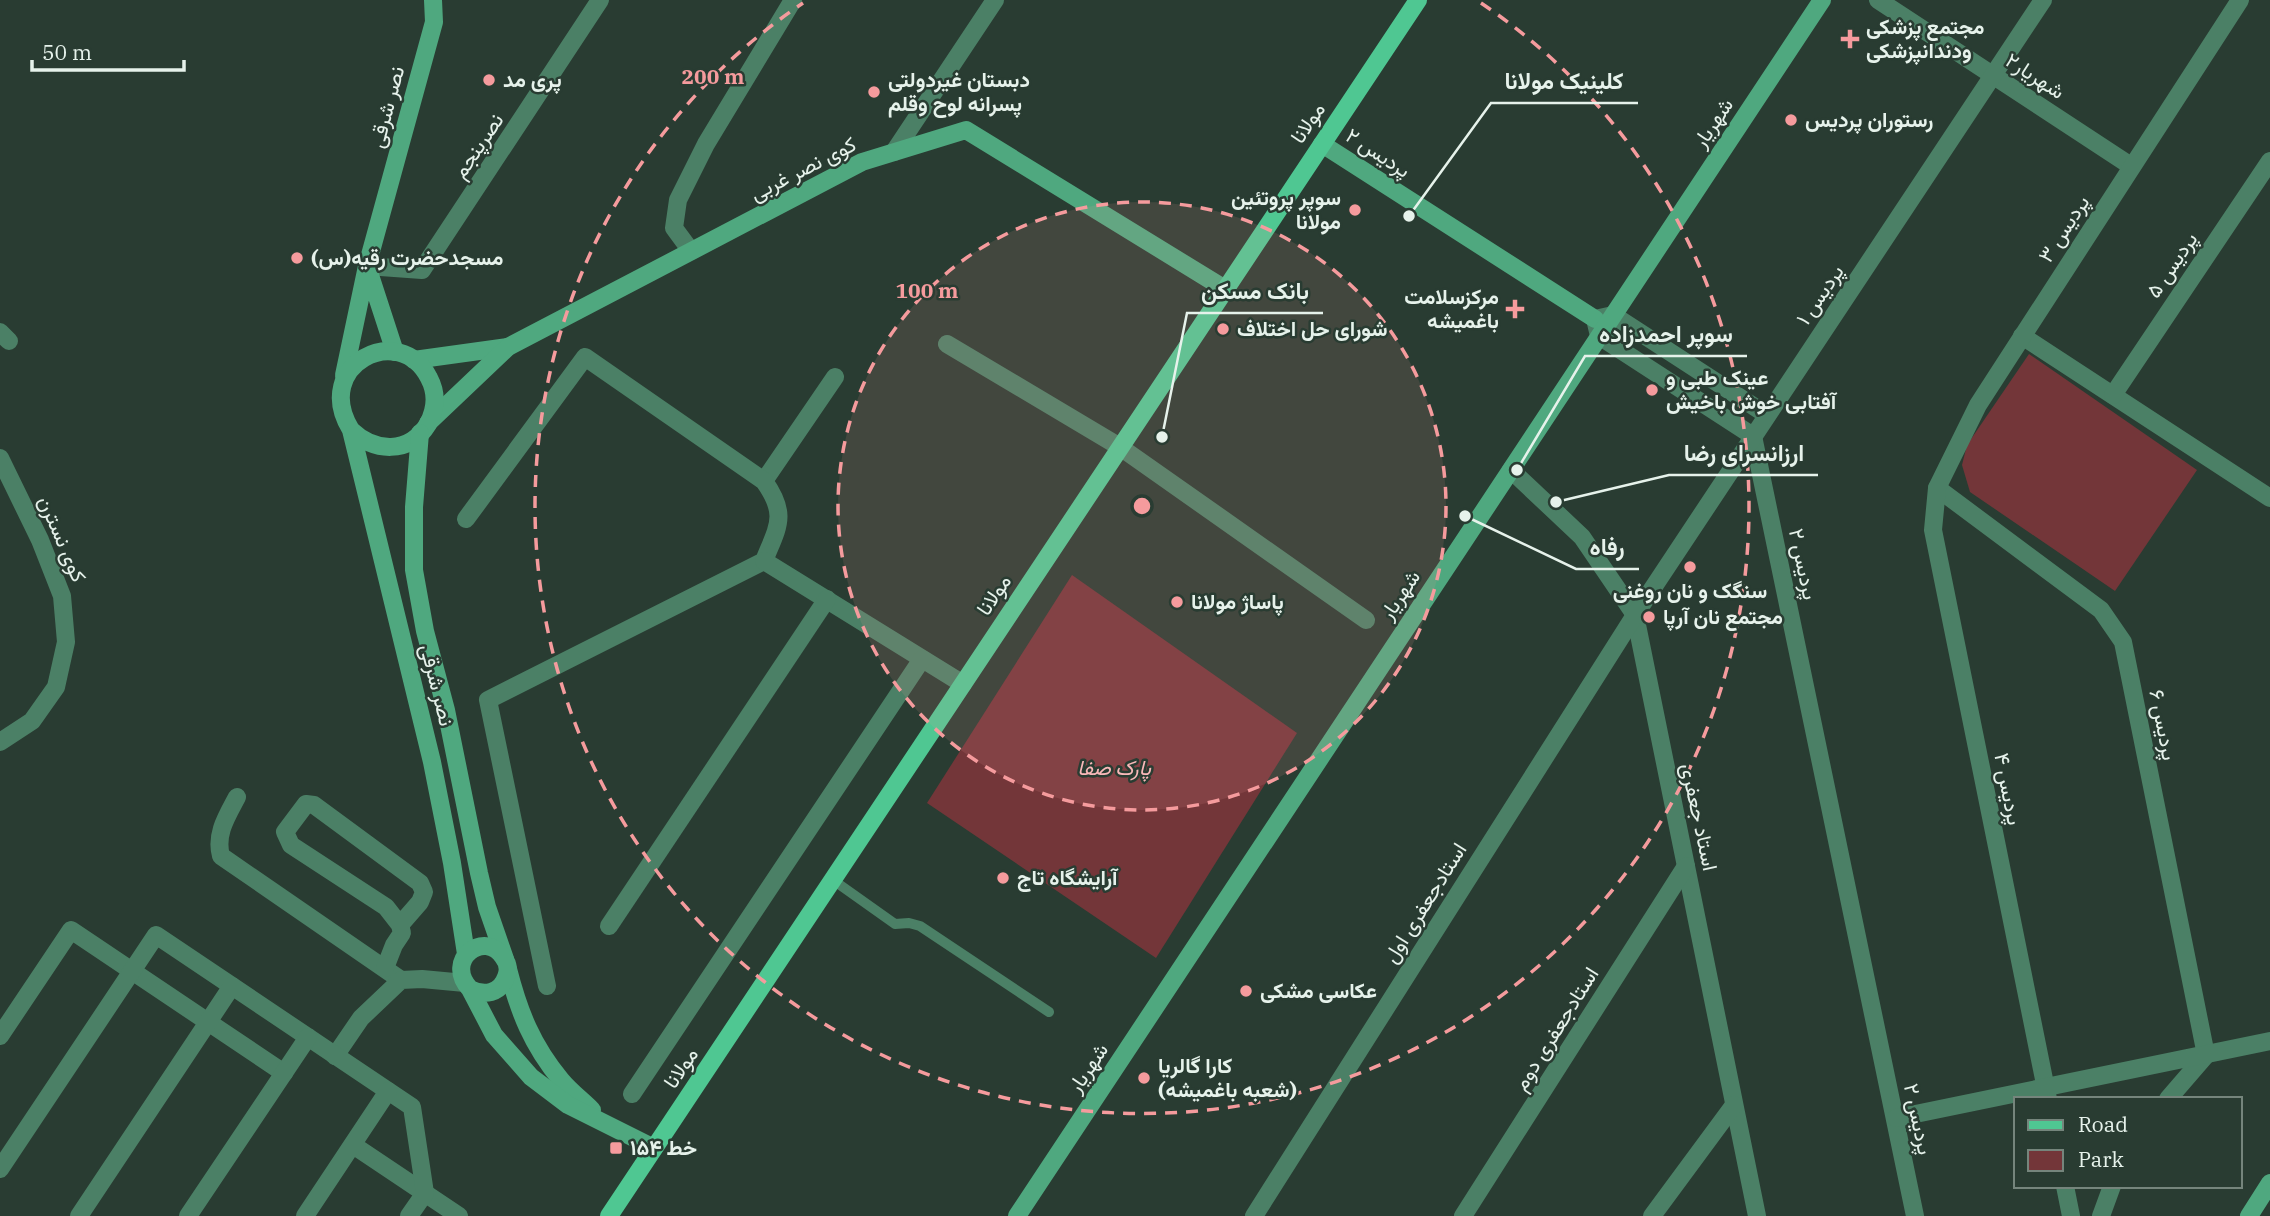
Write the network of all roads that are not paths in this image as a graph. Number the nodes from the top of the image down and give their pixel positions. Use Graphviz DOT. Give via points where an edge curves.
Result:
graph roads {
  1 [pos="433,0"];
  2 [pos="600,0"];
  3 [pos="793,0"];
  4 [pos="995,0"];
  5 [pos="1418,0"];
  6 [pos="1822,0"];
  7 [pos="1878,0"];
  8 [pos="2043,0"];
  9 [pos="2240,0"];
  10 [pos="1993,75"];
  11 [pos="1322,144"];
  12 [pos="894,152"];
  13 [pos="2270,161"];
  14 [pos="2132,166"];
  15 [pos="691,251"];
  16 [pos="367,265"];
  17 [pos="1225,289"];
  18 [pos="1613,315"];
  19 [pos="1597,327"];
  20 [pos="2022,336"];
  21 [pos="947,344"];
  22 [pos="508,347"];
  23 [pos="396,352"];
  24 [pos="414,359"];
  25 [pos="835,377"];
  26 [pos="340,391"];
  27 [pos="2113,395"];
  28 [pos="1768,415"];
  29 [pos="424,428"];
  30 [pos="351,429"];
  31 [pos="1753,436"];
  32 [pos="1121,447"];
  33 [pos="0,458"];
  34 [pos="1511,470"];
  35 [pos="764,481"];
  36 [pos="1937,488"];
  37 [pos="2270,498"];
  38 [pos="466,519"];
  39 [pos="764,561"];
  40 [pos="827,599"];
  41 [pos="1635,615"];
  42 [pos="1366,620"];
  43 [pos="922,659"];
  44 [pos="963,684"];
  45 [pos="0,742"];
  46 [pos="237,797"];
  47 [pos="1686,866"];
  48 [pos="833,880"];
  49 [pos="400,925"];
  50 [pos="609,926"];
  51 [pos="464,957"];
  52 [pos="506,963"];
  53 [pos="385,968"];
  54 [pos="132,971"];
  55 [pos="422,979"];
  56 [pos="401,980"];
  57 [pos="232,986"];
  58 [pos="467,986"];
  59 [pos="547,986"];
  60 [pos="1049,1012"];
  61 [pos="208,1022"];
  62 [pos="0,1036"];
  63 [pos="308,1037"];
  64 [pos="2270,1041"];
  65 [pos="2206,1055"];
  66 [pos="335,1056"];
  67 [pos="284,1073"];
  68 [pos="388,1091"];
  69 [pos="2047,1093"];
  70 [pos="632,1094"];
  71 [pos="2023,1097"];
  72 [pos="2170,1097"];
  73 [pos="2014,1098"];
  74 [pos="1734,1105"];
  75 [pos="1896,1118"];
  76 [pos="607,1124"];
  77 [pos="353,1145"];
  78 [pos="654,1148"];
  79 [pos="0,1169"];
  80 [pos="2270,1183"];
  81 [pos="2065,1188"];
  82 [pos="2111,1188"];
  83 [pos="425,1193"];
  84 [pos="79,1216"];
  85 [pos="188,1216"];
  86 [pos="305,1216"];
  87 [pos="409,1216"];
  88 [pos="459,1216"];
  89 [pos="609,1216"];
  90 [pos="1017,1216"];
  91 [pos="1254,1216"];
  92 [pos="1463,1216"];
  93 [pos="1652,1216"];
  94 [pos="1757,1216"];
  95 [pos="1915,1216"];
  96 [pos="2071,1216"];
  97 [pos="2101,1216"];
  98 [pos="2249,1216"];
  1 -- 16 [label="street, نصر شرقی" via="434,22"];
  2 -- 16 [label="street, نصرپنجم" via="422,270"];
  3 -- 15 [label="street" via="706,144 678,200 674,228"];
  4 -- 12 [label="street"];
  5 -- 11 [label="main road, مولانا"];
  6 -- 18 [label="street, شهریار"];
  7 -- 10 [label="street, شهریار۲"];
  8 -- 10 [label="street, پردیس ۱"];
  9 -- 14 [label="street, پردیس ۳"];
  10 -- 14 [label="street, شهریار۲"];
  10 -- 28 [label="street, پردیس ۱"];
  11 -- 17 [label="main road, مولانا"];
  11 -- 19 [label="street, پردیس ۲"];
  12 -- 15 [label="street, کوی نصر غربی" via="862,162"];
  12 -- 17 [label="street, کوی نصر غربی" via="966,130"];
  13 -- 27 [label="street, پردیس ۵"];
  14 -- 20 [label="street, پردیس ۳"];
  15 -- 22 [label="street, کوی نصر غربی"];
  16 -- 23 [label="street"];
  16 -- 26 [label="street, نصر شرقی"];
  17 -- 32 [label="main road, مولانا"];
  18 -- 19 [label="street, شهریار"];
  18 -- 28 [label="street"];
  19 -- 31 [label="street, پردیس ۲"];
  19 -- 34 [label="street, شهریار"];
  20 -- 27 [label="street"];
  20 -- 36 [label="street, پردیس ۳" via="1978,405"];
  21 -- 32 [label="street"];
  22 -- 24 [label="street, کوی نصر غربی"];
  22 -- 29 [label="street, کوی نصر غربی"];
  23 -- 24 [label="street"];
  23 -- 26 [label="street" via="373,354 354,365"];
  24 -- 29 [label="street" via="433,385 432,416"];
  25 -- 35 [label="street"];
  26 -- 30 [label="street" via="340,405"];
  27 -- 37 [label="street"];
  28 -- 31 [label="street, پردیس ۱"];
  29 -- 30 [label="street" via="413,440 387,447 361,439"];
  29 -- 52 [label="street, نصر شرقی" via="414,508 414,570 487,907"];
  30 -- 51 [label="street, نصر شرقی" via="432,762"];
  31 -- 41 [label="street, پردیس ۱"];
  31 -- 75 [label="street, پردیس ۲"];
  32 -- 42 [label="street"];
  32 -- 44 [label="main road, مولانا"];
  33 -- 45 [label="street, کوی نسترن" via="62,596 66,642 56,687 32,722"];
  34 -- 41 [label="street, استاد جعفری" via="1582,537"];
  34 -- 90 [label="street, شهریار"];
  35 -- 38 [label="street" via="585,357"];
  35 -- 39 [label="street" via="776,497 780,519"];
  36 -- 65 [label="street, پردیس ۶" via="2101,610 2123,642"];
  36 -- 69 [label="street, پردیس ۴" via="1933,530"];
  39 -- 40 [label="street"];
  39 -- 59 [label="street" via="488,700"];
  40 -- 43 [label="street"];
  40 -- 50 [label="street"];
  41 -- 47 [label="street, استاد جعفری"];
  41 -- 91 [label="street, استادجعفری اول"];
  43 -- 44 [label="street"];
  43 -- 70 [label="street"];
  44 -- 48 [label="main road, مولانا"];
  46 -- 53 [label="street" via="222,828 220,856"];
  47 -- 74 [label="street, استاد جعفری"];
  47 -- 92 [label="street, استادجعفری دوم"];
  48 -- 60 [label="lane" via="895,924 920,926"];
  48 -- 78 [label="main road, مولانا"];
  49 -- 49 [label="street" via="386,907 291,845 285,832 306,804 314,805 420,883 424,892 420,902"];
  49 -- 53 [label="street" via="402,933"];
  51 -- 52 [label="street" via="472,949 487,946"];
  51 -- 55 [label="street"];
  51 -- 58 [label="street" via="460,968"];
  52 -- 58 [label="street" via="505,981 493,992 477,992"];
  52 -- 76 [label="street, نصر شرقی" via="532,1040 562,1082"];
  53 -- 56 [label="street"];
  54 -- 57 [label="street" via="156,935"];
  54 -- 61 [label="street"];
  54 -- 62 [label="street" via="71,930"];
  54 -- 79 [label="street"];
  55 -- 56 [label="street"];
  55 -- 58 [label="street"];
  56 -- 66 [label="street" via="361,1018"];
  57 -- 61 [label="street"];
  57 -- 63 [label="street"];
  58 -- 76 [label="street" via="494,1035 531,1077 568,1105"];
  61 -- 67 [label="street"];
  61 -- 84 [label="street"];
  63 -- 66 [label="street"];
  63 -- 67 [label="street"];
  64 -- 65 [label="street"];
  65 -- 69 [label="street"];
  65 -- 72 [label="street"];
  66 -- 68 [label="street"];
  67 -- 85 [label="street"];
  68 -- 77 [label="street"];
  68 -- 83 [label="street" via="412,1107"];
  69 -- 71 [label="street"];
  73 -- 75 [label="street"];
  74 -- 93 [label="street"];
  74 -- 94 [label="street, استاد جعفری"];
  75 -- 95 [label="street, پردیس ۲"];
  76 -- 78 [label="street"];
  77 -- 83 [label="street"];
  77 -- 86 [label="street"];
  78 -- 89 [label="main road, مولانا"];
  80 -- 98 [label="street"];
  81 -- 96 [label="street"];
  82 -- 97 [label="street"];
  83 -- 87 [label="street"];
  83 -- 88 [label="street"];
}
